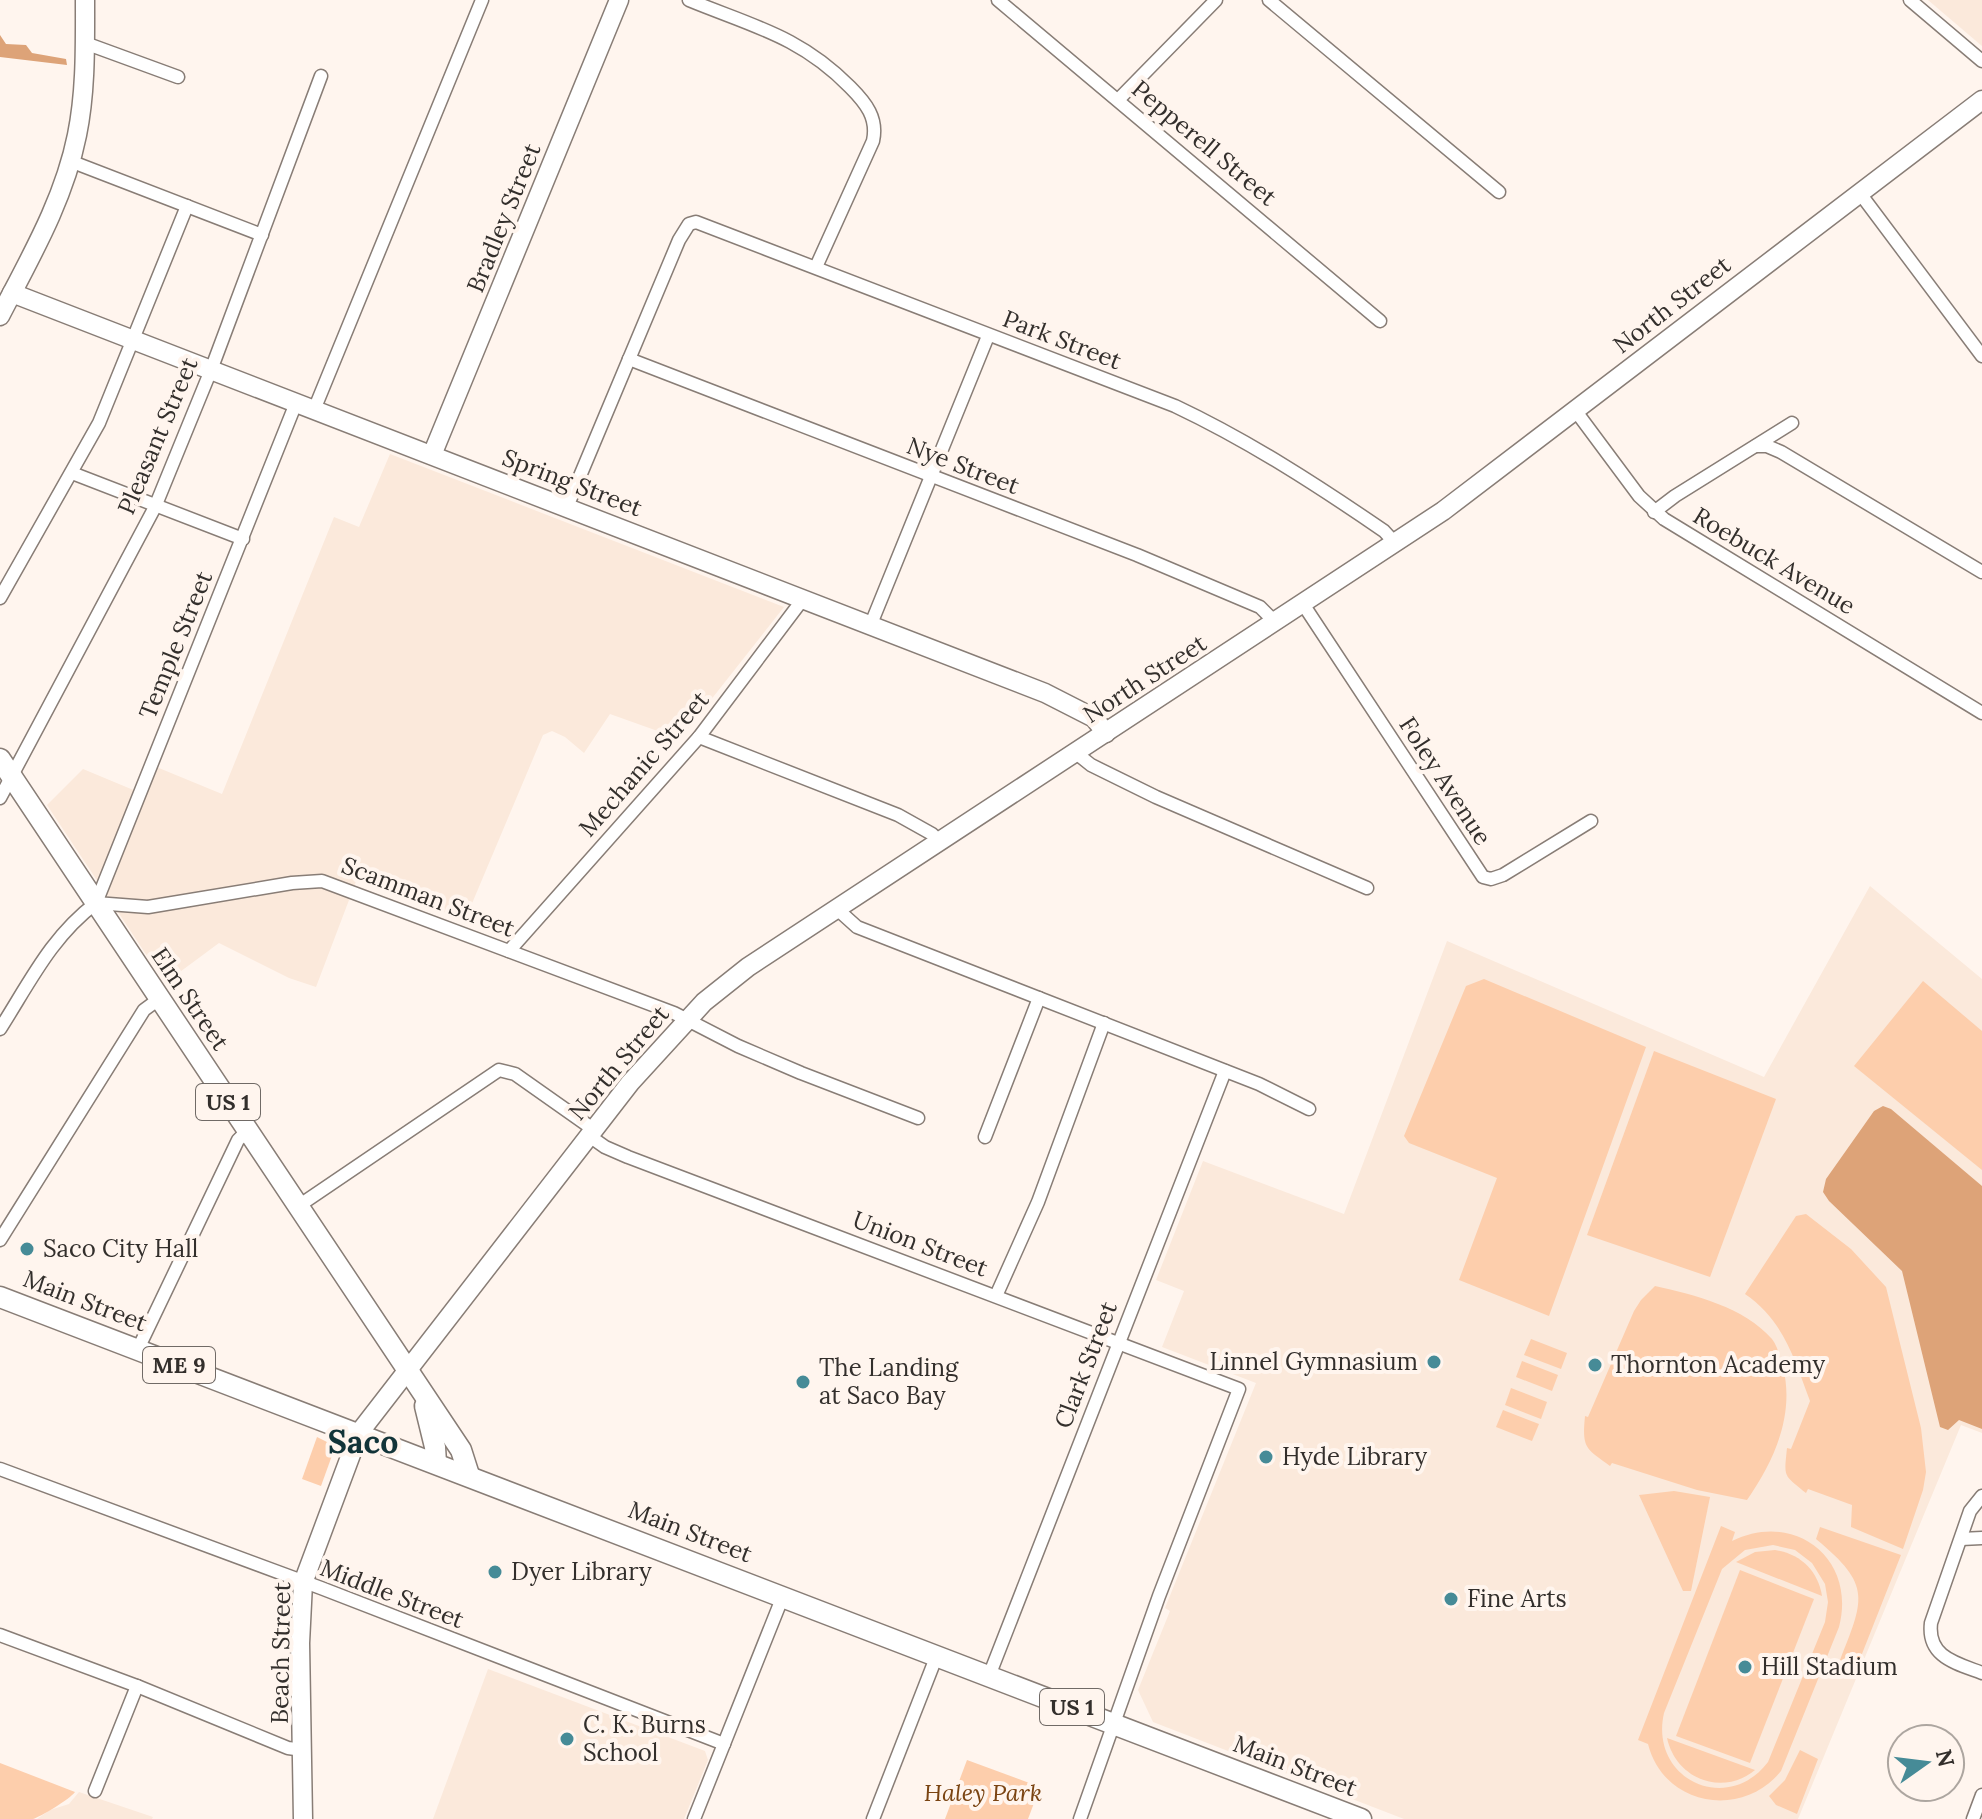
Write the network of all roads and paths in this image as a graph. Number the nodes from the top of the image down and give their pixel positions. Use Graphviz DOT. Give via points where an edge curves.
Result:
graph roads {
  1 [pos="85,0"];
  2 [pos="482,0"];
  3 [pos="619,0"];
  4 [pos="689,0"];
  5 [pos="998,0"];
  6 [pos="1216,0"];
  7 [pos="1269,0"];
  8 [pos="1910,0"];
  9 [pos="85,43"];
  10 [pos="1982,61"];
  11 [pos="321,76"];
  12 [pos="178,77"];
  13 [pos="1118,100"];
  14 [pos="1982,100"];
  15 [pos="70,161"];
  16 [pos="1499,192"];
  17 [pos="1859,192"];
  18 [pos="187,206"];
  19 [pos="262,235"];
  20 [pos="816,267"];
  21 [pos="12,293"];
  22 [pos="0,316"];
  23 [pos="1380,321"];
  24 [pos="988,336"];
  25 [pos="134,339"];
  26 [pos="1982,356"];
  27 [pos="629,359"];
  28 [pos="211,370"];
  29 [pos="296,403"];
  30 [pos="314,410"];
  31 [pos="1575,410"];
  32 [pos="1792,423"];
  33 [pos="1756,446"];
  34 [pos="432,455"];
  35 [pos="72,473"];
  36 [pos="932,478"];
  37 [pos="155,507"];
  38 [pos="567,507"];
  39 [pos="1654,512"];
  40 [pos="243,539"];
  41 [pos="1395,543"];
  42 [pos="1982,572"];
  43 [pos="0,598"];
  44 [pos="803,599"];
  45 [pos="1303,604"];
  46 [pos="1275,622"];
  47 [pos="871,624"];
  48 [pos="1982,713"];
  49 [pos="1106,733"];
  50 [pos="699,737"];
  51 [pos="1076,753"];
  52 [pos="6,768"];
  53 [pos="0,798"];
  54 [pos="1591,821"];
  55 [pos="939,841"];
  56 [pos="1367,888"];
  57 [pos="96,903"];
  58 [pos="837,909"];
  59 [pos="509,951"];
  60 [pos="1039,998"];
  61 [pos="159,999"];
  62 [pos="688,1018"];
  63 [pos="1104,1023"];
  64 [pos="0,1029"];
  65 [pos="1225,1071"];
  66 [pos="1309,1109"];
  67 [pos="918,1118"];
  68 [pos="247,1131"];
  69 [pos="591,1132"];
  70 [pos="985,1137"];
  71 [pos="297,1207"];
  72 [pos="0,1240"];
  73 [pos="996,1296"];
  74 [pos="0,1297"];
  75 [pos="1119,1343"];
  76 [pos="138,1349"];
  77 [pos="413,1378"];
  78 [pos="359,1433"];
  79 [pos="436,1463"];
  80 [pos="0,1469"];
  81 [pos="469,1475"];
  82 [pos="1982,1496"];
  83 [pos="1982,1538"];
  84 [pos="1961,1539"];
  85 [pos="303,1583"];
  86 [pos="783,1596"];
  87 [pos="0,1635"];
  88 [pos="937,1655"];
  89 [pos="1982,1673"];
  90 [pos="989,1676"];
  91 [pos="137,1686"];
  92 [pos="1115,1724"];
  93 [pos="724,1744"];
  94 [pos="303,1750"];
  95 [pos="95,1791"];
  96 [pos="1982,1795"];
  97 [pos="303,1819"];
  98 [pos="694,1819"];
  99 [pos="873,1819"];
  100 [pos="1080,1819"];
  101 [pos="1361,1819"];
  102 [pos="1973,1819"];
  1 -- 9 [label="main road"];
  2 -- 30 [label="street"];
  3 -- 34 [label="main road, Bradley Street"];
  4 -- 20 [label="street" via="805,49 872,114 873,141"];
  5 -- 13 [label="street, Pepperell Street"];
  6 -- 13 [label="street"];
  7 -- 16 [label="street"];
  8 -- 10 [label="street"];
  9 -- 12 [label="street"];
  9 -- 15 [label="main road" via="83,98"];
  11 -- 19 [label="street, Pleasant Street"];
  13 -- 23 [label="street, Pepperell Street"];
  14 -- 17 [label="main road, North Street"];
  15 -- 18 [label="street"];
  15 -- 21 [label="main road" via="52,214"];
  17 -- 26 [label="street"];
  17 -- 31 [label="main road, North Street"];
  18 -- 19 [label="street"];
  18 -- 25 [label="street"];
  19 -- 28 [label="street, Pleasant Street"];
  20 -- 24 [label="street, Park Street"];
  20 -- 27 [label="street, Park Street" via="692,222 679,240"];
  21 -- 22 [label="main road"];
  21 -- 25 [label="main road, Spring Street"];
  24 -- 36 [label="street"];
  24 -- 41 [label="street, Park Street" via="1217,426 1283,464"];
  25 -- 28 [label="main road, Spring Street"];
  25 -- 35 [label="street"];
  27 -- 36 [label="street, Nye Street"];
  27 -- 38 [label="street"];
  28 -- 29 [label="main road, Spring Street"];
  28 -- 37 [label="street, Pleasant Street"];
  29 -- 30 [label="main road, Spring Street"];
  29 -- 40 [label="street, Temple Street"];
  30 -- 34 [label="main road, Spring Street"];
  31 -- 39 [label="street, Roebuck Avenue"];
  31 -- 41 [label="main road, North Street"];
  32 -- 33 [label="street"];
  33 -- 39 [label="street"];
  33 -- 42 [label="street" via="1781,452"];
  34 -- 38 [label="main road, Spring Street"];
  35 -- 37 [label="street"];
  35 -- 43 [label="street"];
  36 -- 46 [label="street, Nye Street" via="1137,555 1265,610"];
  36 -- 47 [label="street"];
  37 -- 40 [label="street"];
  37 -- 52 [label="street, Pleasant Street"];
  38 -- 44 [label="main road, Spring Street"];
  39 -- 48 [label="street, Roebuck Avenue"];
  40 -- 57 [label="street, Temple Street"];
  41 -- 45 [label="main road, North Street"];
  44 -- 47 [label="main road, Spring Street"];
  44 -- 50 [label="street, Mechanic Street"];
  45 -- 46 [label="main road, North Street"];
  45 -- 54 [label="street, Foley Avenue" via="1483,877 1503,875"];
  46 -- 49 [label="main road, North Street"];
  47 -- 49 [label="main road, Spring Street" via="1062,701 1094,718"];
  49 -- 51 [label="main road, North Street"];
  50 -- 55 [label="street" via="891,811"];
  50 -- 59 [label="street, Mechanic Street"];
  51 -- 55 [label="main road, North Street"];
  51 -- 56 [label="street" via="1156,797"];
  52 -- 53 [label="street, Pleasant Street"];
  52 -- 57 [label="main road, Elm Street / US 1"];
  55 -- 58 [label="main road, North Street"];
  57 -- 59 [label="street, Scamman Street" via="148,907 322,881"];
  57 -- 61 [label="main road, Elm Street / US 1"];
  57 -- 64 [label="street" via="54,944"];
  58 -- 60 [label="street" via="857,927"];
  58 -- 62 [label="main road, North Street" via="732,979"];
  59 -- 62 [label="street, Scamman Street"];
  60 -- 63 [label="street"];
  60 -- 70 [label="street"];
  61 -- 68 [label="main road, Elm Street / US 1"];
  61 -- 72 [label="street" via="144,1010"];
  62 -- 67 [label="street, Scamman Street" via="738,1046"];
  62 -- 69 [label="main road, North Street"];
  63 -- 65 [label="street"];
  63 -- 73 [label="street" via="1038,1202"];
  65 -- 66 [label="street"];
  65 -- 75 [label="street, Clark Street"];
  68 -- 71 [label="main road, Elm Street / US 1"];
  68 -- 76 [label="street" via="238,1140"];
  69 -- 71 [label="street, Union Street" via="515,1074 499,1070"];
  69 -- 73 [label="street, Union Street" via="605,1147 628,1157"];
  69 -- 77 [label="main road, North Street"];
  71 -- 77 [label="main road, Elm Street / US 1"];
  73 -- 75 [label="street, Union Street"];
  74 -- 76 [label="main road, Main Street / ME 9"];
  75 -- 90 [label="street, Clark Street"];
  75 -- 92 [label="street, Union Street" via="1239,1389"];
  76 -- 78 [label="main road, Main Street / ME 9"];
  77 -- 78 [label="main road, Beach Street"];
  77 -- 79 [label="main road, Elm Street / US 1" via="431,1429"];
  77 -- 81 [label="main road, Elm Street / US 1" via="465,1457"];
  78 -- 79 [label="main road, Main Street"];
  78 -- 85 [label="main road, Beach Street"];
  79 -- 81 [label="main road, Main Street / US 1"];
  80 -- 85 [label="street, Middle Street"];
  81 -- 86 [label="main road, Main Street / US 1"];
  82 -- 84 [label="street" via="1970,1511"];
  83 -- 84 [label="street"];
  84 -- 89 [label="street" via="1930,1633 1942,1656"];
  85 -- 93 [label="street, Middle Street"];
  85 -- 94 [label="main road, Beach Street"];
  86 -- 88 [label="main road, Main Street / US 1"];
  86 -- 93 [label="street"];
  87 -- 91 [label="street"];
  88 -- 90 [label="main road, Main Street / US 1"];
  88 -- 99 [label="street"];
  90 -- 92 [label="main road, Main Street / US 1"];
  91 -- 94 [label="street"];
  91 -- 95 [label="street"];
  92 -- 100 [label="street"];
  92 -- 101 [label="main road, Main Street / US 1"];
  93 -- 98 [label="street"];
  94 -- 97 [label="main road, Beach Street"];
  96 -- 102 [label="street"];
}
